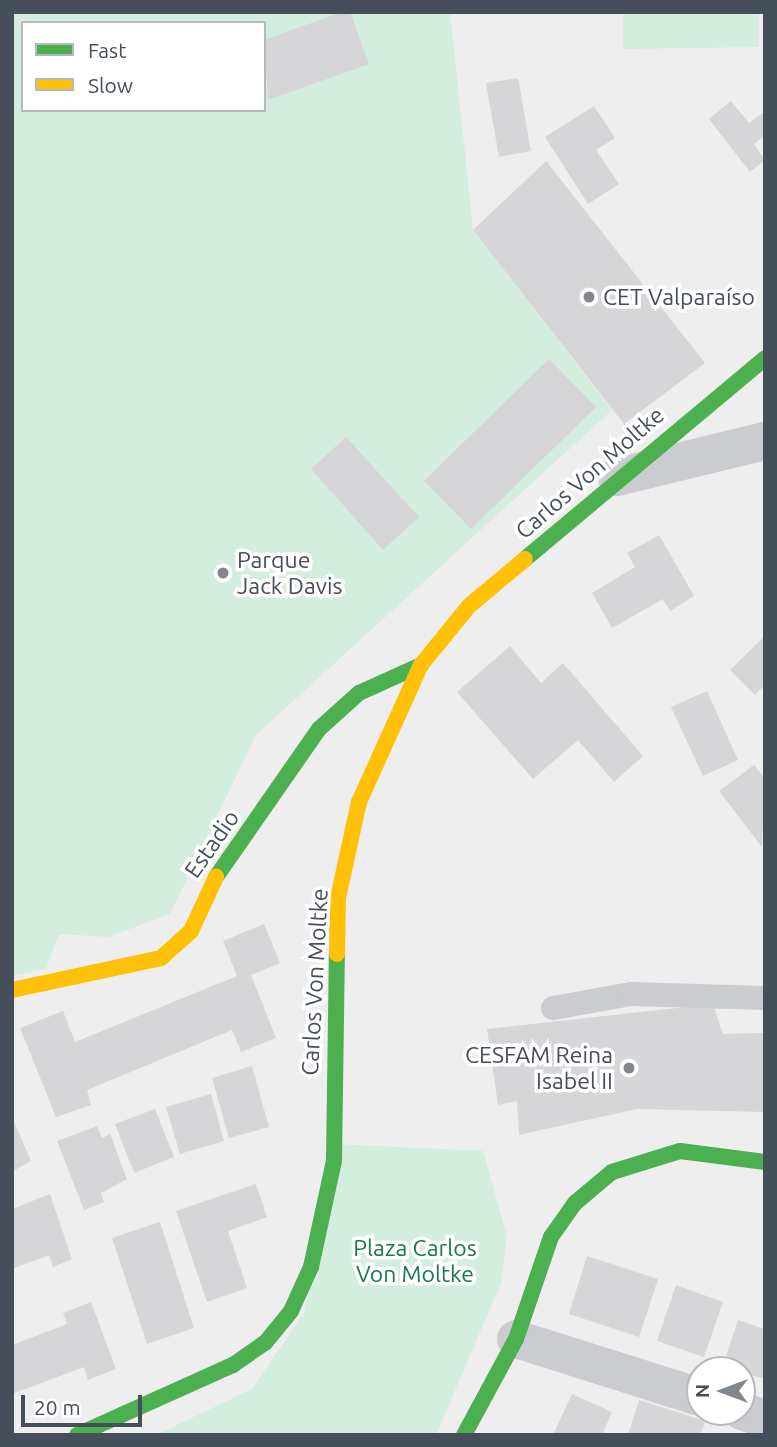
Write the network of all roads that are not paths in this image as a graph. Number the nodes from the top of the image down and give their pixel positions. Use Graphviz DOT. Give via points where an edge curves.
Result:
graph roads {
  1 [pos="765,358"];
  2 [pos="765,441"];
  3 [pos="617,477"];
  4 [pos="421,664"];
  5 [pos="12,990"];
  6 [pos="765,998"];
  7 [pos="553,1007"];
  8 [pos="765,1162"];
  9 [pos="516,1339"];
  10 [pos="686,1393"];
  11 [pos="77,1435"];
  12 [pos="464,1435"];
  1 -- 3 [label="main road, Carlos Von Moltke"];
  2 -- 3 [label="street"];
  3 -- 4 [label="main road, Carlos Von Moltke" via="469,606"];
  4 -- 5 [label="main road, Estadio" via="359,693 319,729 205,893 191,931 161,958"];
  4 -- 11 [label="main road, Carlos Von Moltke" via="359,802 338,898 334,1161 325,1220 306,1278 291,1311 265,1343 233,1365"];
  6 -- 7 [label="lane" via="631,995"];
  8 -- 9 [label="main road" via="680,1151 612,1172 575,1203 551,1237"];
  9 -- 10 [label="street"];
  9 -- 12 [label="main road"];
}
